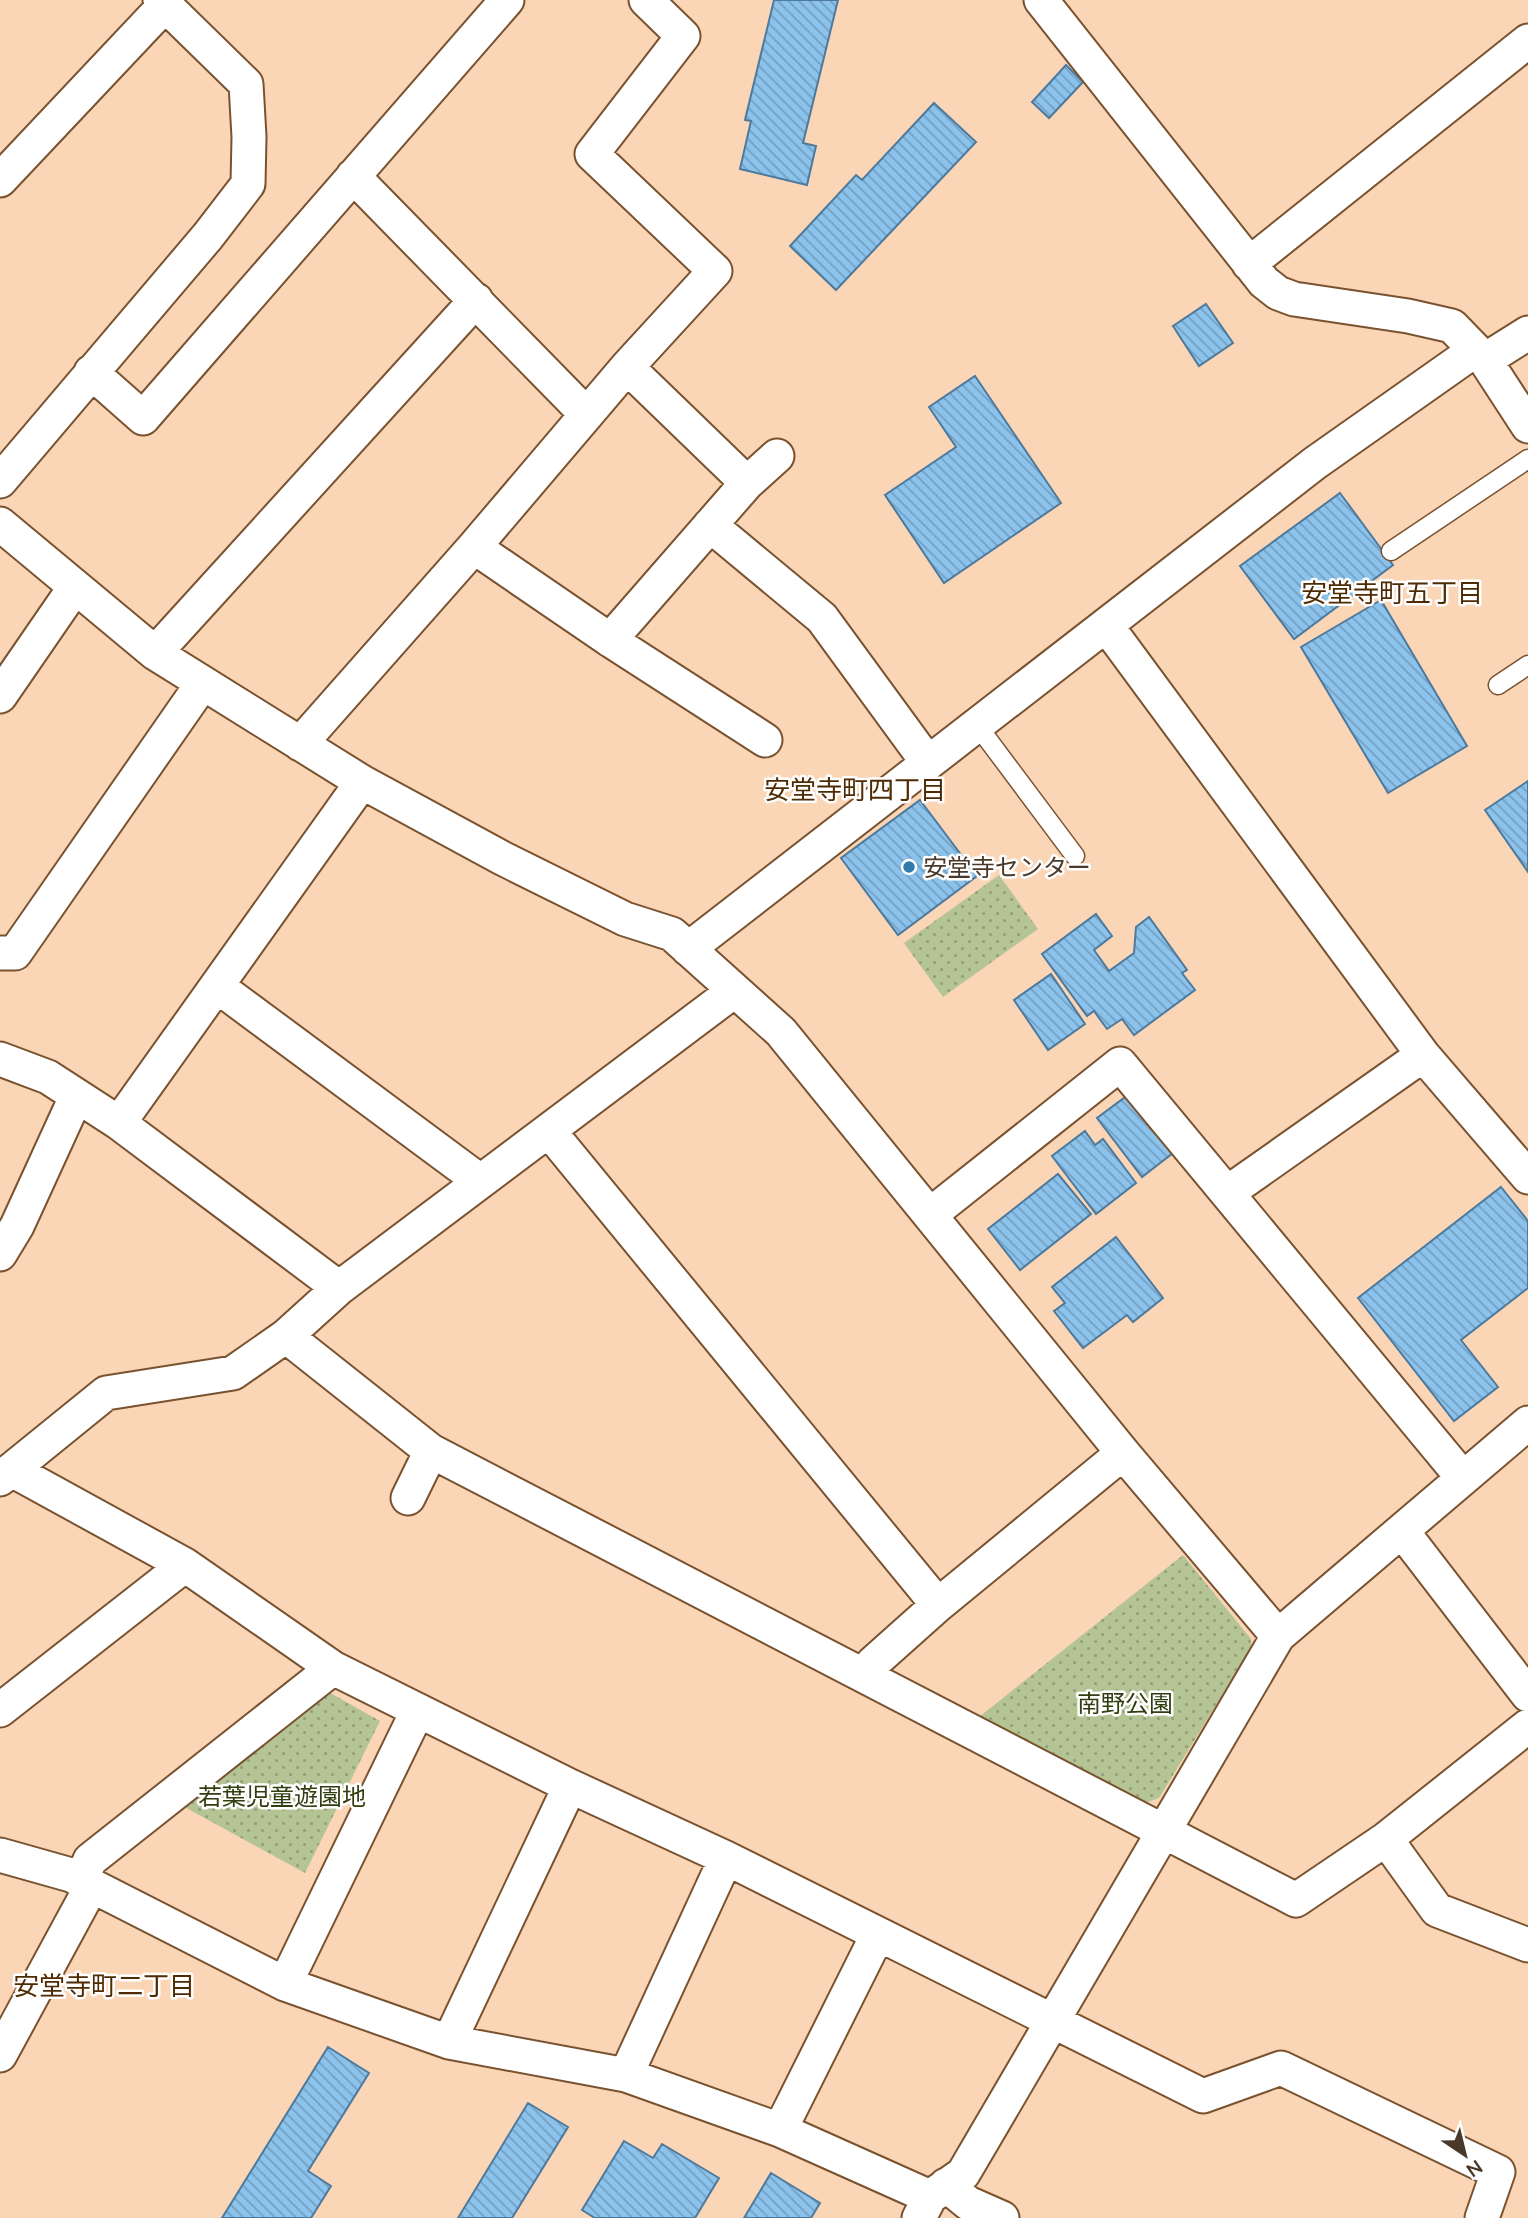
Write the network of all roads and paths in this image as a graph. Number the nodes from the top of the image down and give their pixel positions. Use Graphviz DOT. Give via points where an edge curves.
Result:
graph roads {
  1 [pos="507,0"];
  2 [pos="646,0"];
  3 [pos="1041,0"];
  4 [pos="163,3"];
  5 [pos="1528,41"];
  6 [pos="353,176"];
  7 [pos="0,180"];
  8 [pos="1249,264"];
  9 [pos="476,300"];
  10 [pos="1528,333"];
  11 [pos="1479,355"];
  12 [pos="627,367"];
  13 [pos="91,372"];
  14 [pos="586,414"];
  15 [pos="1528,426"];
  16 [pos="777,456"];
  17 [pos="1528,459"];
  18 [pos="0,481"];
  19 [pos="747,483"];
  20 [pos="0,524"];
  21 [pos="710,525"];
  22 [pos="474,547"];
  23 [pos="1391,551"];
  24 [pos="75,587"];
  25 [pos="1106,625"];
  26 [pos="610,640"];
  27 [pos="155,653"];
  28 [pos="1528,665"];
  29 [pos="202,684"];
  30 [pos="1498,685"];
  31 [pos="0,696"];
  32 [pos="977,725"];
  33 [pos="765,740"];
  34 [pos="300,744"];
  35 [pos="928,762"];
  36 [pos="362,782"];
  37 [pos="1075,856"];
  38 [pos="688,949"];
  39 [pos="0,953"];
  40 [pos="216,986"];
  41 [pos="734,991"];
  42 [pos="1423,1055"];
  43 [pos="0,1059"];
  44 [pos="76,1097"];
  45 [pos="119,1123"];
  46 [pos="549,1131"];
  47 [pos="1528,1177"];
  48 [pos="480,1181"];
  49 [pos="1227,1192"];
  50 [pos="931,1214"];
  51 [pos="0,1254"];
  52 [pos="339,1288"];
  53 [pos="286,1336"];
  54 [pos="1528,1423"];
  55 [pos="431,1451"];
  56 [pos="1123,1454"];
  57 [pos="6,1474"];
  58 [pos="1463,1478"];
  59 [pos="408,1498"];
  60 [pos="1402,1531"];
  61 [pos="185,1565"];
  62 [pos="938,1605"];
  63 [pos="1278,1636"];
  64 [pos="332,1668"];
  65 [pos="863,1675"];
  66 [pos="1528,1695"];
  67 [pos="0,1710"];
  68 [pos="417,1712"];
  69 [pos="1528,1726"];
  70 [pos="570,1786"];
  71 [pos="1163,1831"];
  72 [pos="1386,1839"];
  73 [pos="0,1855"];
  74 [pos="726,1858"];
  75 [pos="86,1884"];
  76 [pos="878,1934"];
  77 [pos="1528,1945"];
  78 [pos="285,1984"];
  79 [pos="1051,2022"];
  80 [pos="449,2042"];
  81 [pos="0,2055"];
  82 [pos="626,2075"];
  83 [pos="780,2130"];
  84 [pos="931,2200"];
  85 [pos="1002,2218"];
  86 [pos="1482,2218"];
  1 -- 6 [label="street"];
  2 -- 12 [label="street" via="682,36 592,154 715,271"];
  3 -- 8 [label="street"];
  4 -- 7 [label="street"];
  4 -- 13 [label="street" via="247,84 248,184"];
  5 -- 8 [label="street"];
  6 -- 9 [label="street"];
  6 -- 13 [label="street" via="143,418"];
  8 -- 11 [label="street" via="1278,293 1294,299 1452,326"];
  9 -- 14 [label="street"];
  9 -- 27 [label="street"];
  10 -- 11 [label="street"];
  11 -- 15 [label="street"];
  11 -- 25 [label="street" via="1315,463"];
  12 -- 14 [label="street"];
  12 -- 19 [label="street"];
  13 -- 18 [label="street"];
  14 -- 22 [label="street"];
  16 -- 19 [label="street"];
  17 -- 23 [label="lane"];
  19 -- 21 [label="street"];
  20 -- 24 [label="street"];
  21 -- 26 [label="street"];
  21 -- 35 [label="street" via="822,618"];
  22 -- 26 [label="street"];
  22 -- 34 [label="street"];
  24 -- 27 [label="street"];
  24 -- 31 [label="street"];
  25 -- 32 [label="street"];
  25 -- 42 [label="street"];
  26 -- 33 [label="street"];
  27 -- 29 [label="street"];
  28 -- 30 [label="lane"];
  29 -- 34 [label="street"];
  29 -- 39 [label="street" via="15,953"];
  32 -- 35 [label="street"];
  32 -- 37 [label="lane"];
  34 -- 36 [label="street"];
  35 -- 38 [label="street"];
  36 -- 38 [label="street" via="625,919 672,934"];
  36 -- 40 [label="street"];
  38 -- 41 [label="street"];
  40 -- 45 [label="street"];
  40 -- 48 [label="street"];
  41 -- 46 [label="street"];
  41 -- 50 [label="street" via="781,1032"];
  42 -- 47 [label="street"];
  42 -- 49 [label="street"];
  43 -- 44 [label="street" via="48,1077"];
  44 -- 45 [label="street"];
  44 -- 51 [label="street" via="18,1226"];
  45 -- 52 [label="street"];
  46 -- 48 [label="street"];
  46 -- 62 [label="street"];
  48 -- 52 [label="street"];
  49 -- 50 [label="street" via="1120,1064"];
  49 -- 58 [label="street"];
  50 -- 56 [label="street"];
  52 -- 53 [label="street"];
  53 -- 55 [label="street"];
  53 -- 57 [label="street" via="233,1373 106,1393"];
  54 -- 58 [label="street"];
  55 -- 59 [label="street"];
  55 -- 65 [label="street"];
  56 -- 62 [label="street"];
  56 -- 63 [label="street"];
  57 -- 61 [label="street"];
  58 -- 60 [label="street"];
  60 -- 63 [label="street"];
  60 -- 66 [label="street"];
  61 -- 64 [label="street"];
  61 -- 67 [label="street"];
  62 -- 65 [label="street"];
  63 -- 71 [label="street"];
  64 -- 68 [label="street"];
  64 -- 75 [label="street" via="90,1860"];
  65 -- 71 [label="street"];
  68 -- 70 [label="street"];
  68 -- 78 [label="street"];
  69 -- 72 [label="street"];
  70 -- 74 [label="street"];
  70 -- 80 [label="street"];
  71 -- 72 [label="street" via="1296,1900"];
  71 -- 79 [label="street"];
  72 -- 77 [label="street" via="1437,1910"];
  73 -- 75 [label="street" via="71,1875"];
  74 -- 76 [label="street"];
  74 -- 82 [label="street"];
  75 -- 78 [label="street"];
  75 -- 81 [label="street"];
  76 -- 79 [label="street"];
  76 -- 83 [label="street"];
  78 -- 80 [label="street"];
  79 -- 84 [label="street" via="962,2174"];
  79 -- 86 [label="street" via="1203,2096 1281,2068 1498,2172"];
  80 -- 82 [label="street"];
  82 -- 83 [label="street"];
  83 -- 84 [label="street"];
  84 -- 85 [label="street" via="968,2203"];
}
